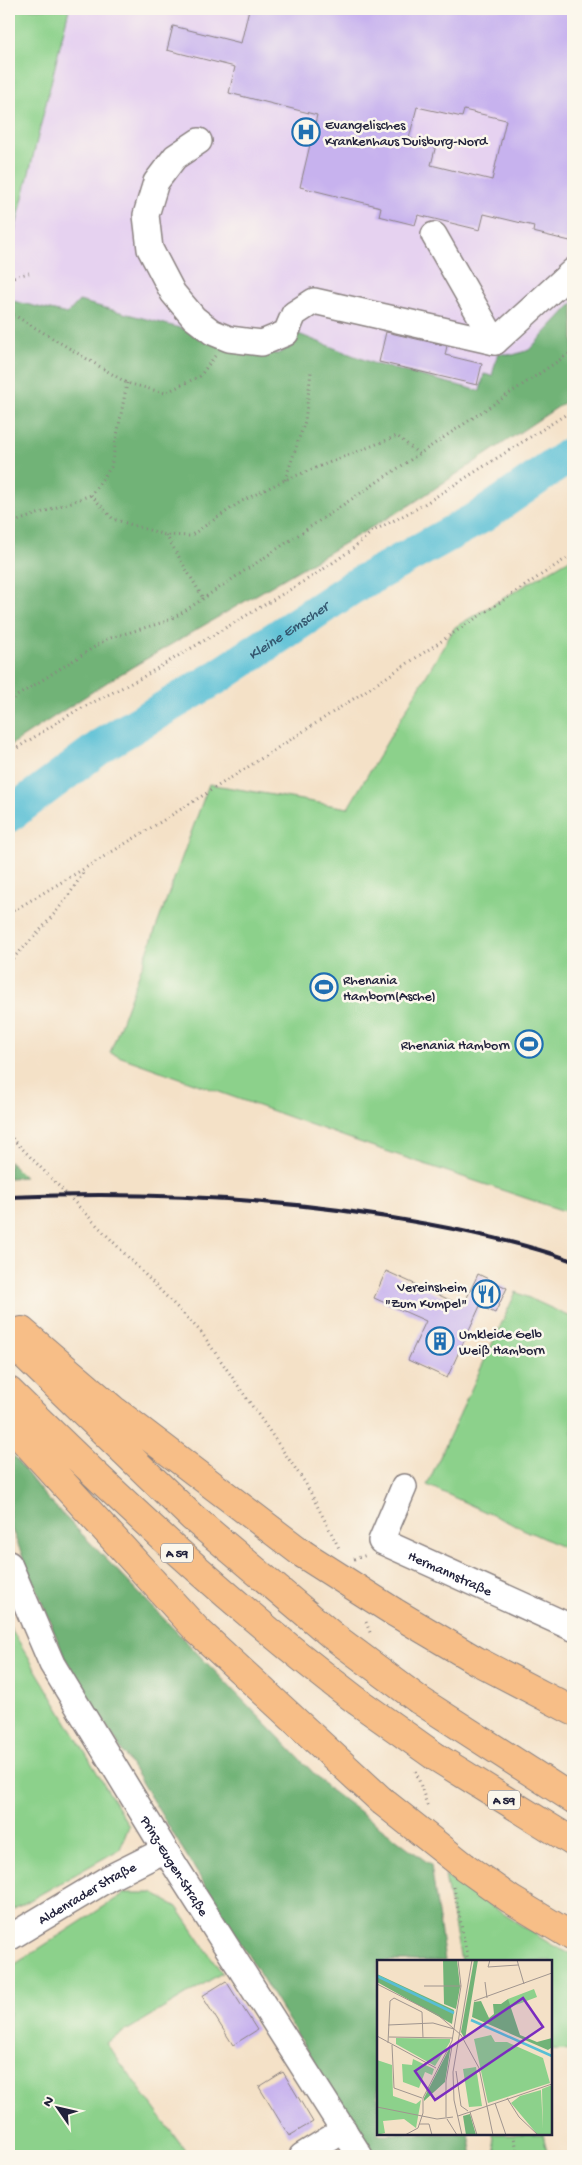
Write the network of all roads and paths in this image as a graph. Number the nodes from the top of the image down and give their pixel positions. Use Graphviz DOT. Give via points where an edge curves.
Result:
graph roads {
  1 [pos="200,141"];
  2 [pos="434,235"];
  3 [pos="573,271"];
  4 [pos="29,273"];
  5 [pos="9,278"];
  6 [pos="9,312"];
  7 [pos="229,339"];
  8 [pos="495,342"];
  9 [pos="573,351"];
  10 [pos="311,372"];
  11 [pos="127,383"];
  12 [pos="573,410"];
  13 [pos="419,454"];
  14 [pos="285,480"];
  15 [pos="91,495"];
  16 [pos="9,524"];
  17 [pos="166,535"];
  18 [pos="573,554"];
  19 [pos="203,598"];
  20 [pos="9,702"];
  21 [pos="9,752"];
  22 [pos="85,868"];
  23 [pos="9,913"];
  24 [pos="9,962"];
  25 [pos="9,1321"];
  26 [pos="9,1340"];
  27 [pos="9,1391"];
  28 [pos="9,1424"];
  29 [pos="404,1487"];
  30 [pos="9,1564"];
  31 [pos="573,1628"];
  32 [pos="573,1711"];
  33 [pos="573,1799"];
  34 [pos="573,1842"];
  35 [pos="165,1850"];
  36 [pos="573,1937"];
  37 [pos="9,1938"];
  38 [pos="344,2130"];
  39 [pos="513,2135"];
  40 [pos="302,2156"];
  41 [pos="360,2156"];
  42 [pos="519,2156"];
  1 -- 7 [label="street" via="174,157 156,182 146,215 150,249 173,293 194,318 212,332"];
  2 -- 8 [label="street"];
  3 -- 8 [label="street"];
  4 -- 5 [label="path"];
  6 -- 11 [label="path"];
  7 -- 8 [label="street" via="262,343 286,333 294,314 314,302"];
  7 -- 11 [label="path" via="200,376 165,393"];
  9 -- 13 [label="path"];
  10 -- 14 [label="path" via="305,421"];
  11 -- 15 [label="path" via="111,467"];
  12 -- 21 [label="path" via="426,504 373,531 318,573"];
  13 -- 14 [label="path" via="397,436"];
  13 -- 19 [label="path"];
  14 -- 17 [label="path" via="242,501 190,536"];
  15 -- 16 [label="path"];
  15 -- 17 [label="path" via="113,519"];
  17 -- 19 [label="path"];
  18 -- 22 [label="path" via="336,710"];
  19 -- 20 [label="path" via="164,622 108,639"];
  22 -- 23 [label="path"];
  22 -- 24 [label="path" via="71,893 42,931"];
  25 -- 32 [label="highway, bridge" via="115,1412 303,1554 477,1662"];
  26 -- 33 [label="highway, A 59, bridge" via="192,1516 333,1636 419,1700"];
  27 -- 34 [label="highway, A 59, bridge" via="168,1545 241,1609 357,1701 436,1757"];
  28 -- 36 [label="highway, bridge" via="197,1630 382,1801 465,1867"];
  29 -- 31 [label="street, Hermannstraße" via="382,1541"];
  30 -- 35 [label="street, Prinz-Eugen-Straße" via="52,1664"];
  35 -- 37 [label="street, Aldenrader Straße" via="109,1878"];
  35 -- 38 [label="street, Prinz-Eugen-Straße"];
  38 -- 40 [label="street"];
  38 -- 41 [label="street, Prinz-Eugen-Straße"];
  39 -- 42 [label="path"];
}
